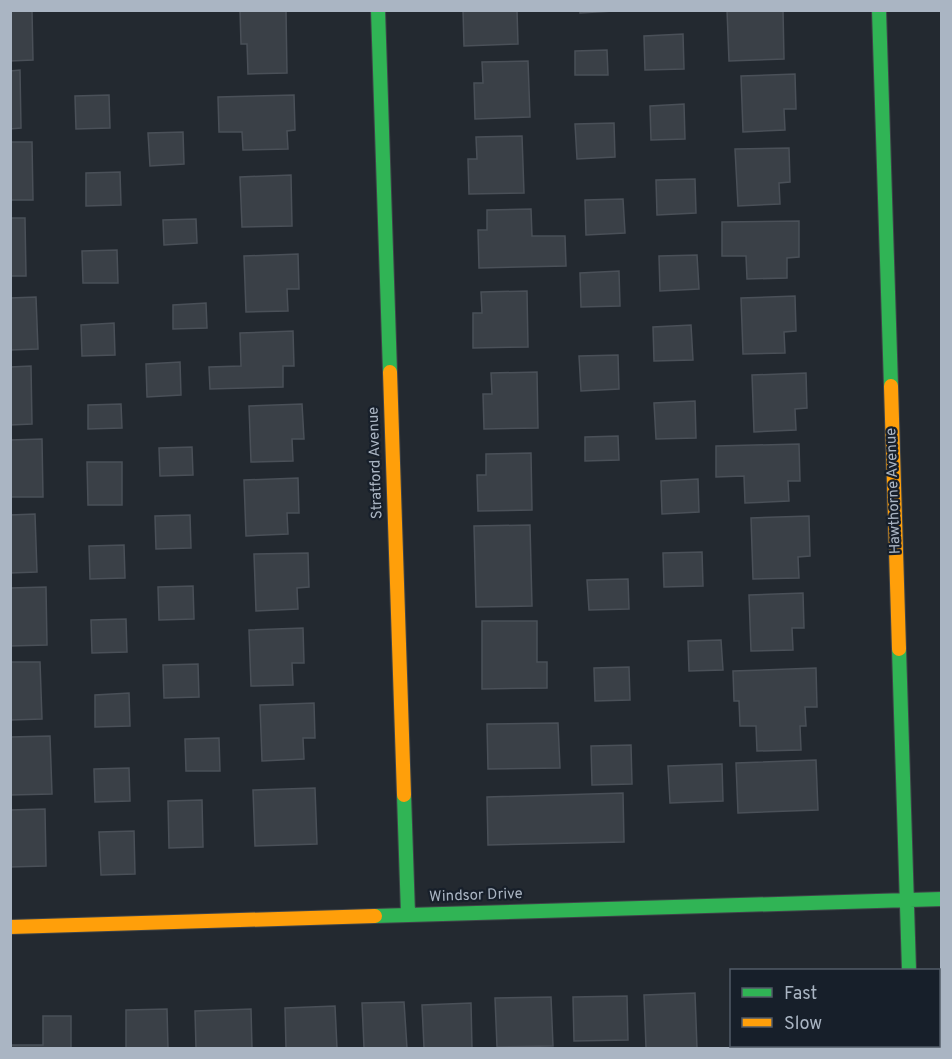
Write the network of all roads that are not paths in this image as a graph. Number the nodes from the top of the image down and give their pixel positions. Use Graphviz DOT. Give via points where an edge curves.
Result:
graph roads {
  1 [pos="378,10"];
  2 [pos="879,10"];
  3 [pos="942,898"];
  4 [pos="907,900"];
  5 [pos="408,914"];
  6 [pos="10,927"];
  7 [pos="909,969"];
  1 -- 5 [label="street, Stratford Avenue"];
  2 -- 4 [label="street, Hawthorne Avenue"];
  3 -- 4 [label="street, Windsor Drive"];
  4 -- 5 [label="street, Windsor Drive"];
  4 -- 7 [label="street, Hawthorne Avenue"];
  5 -- 6 [label="street, Windsor Drive"];
}
